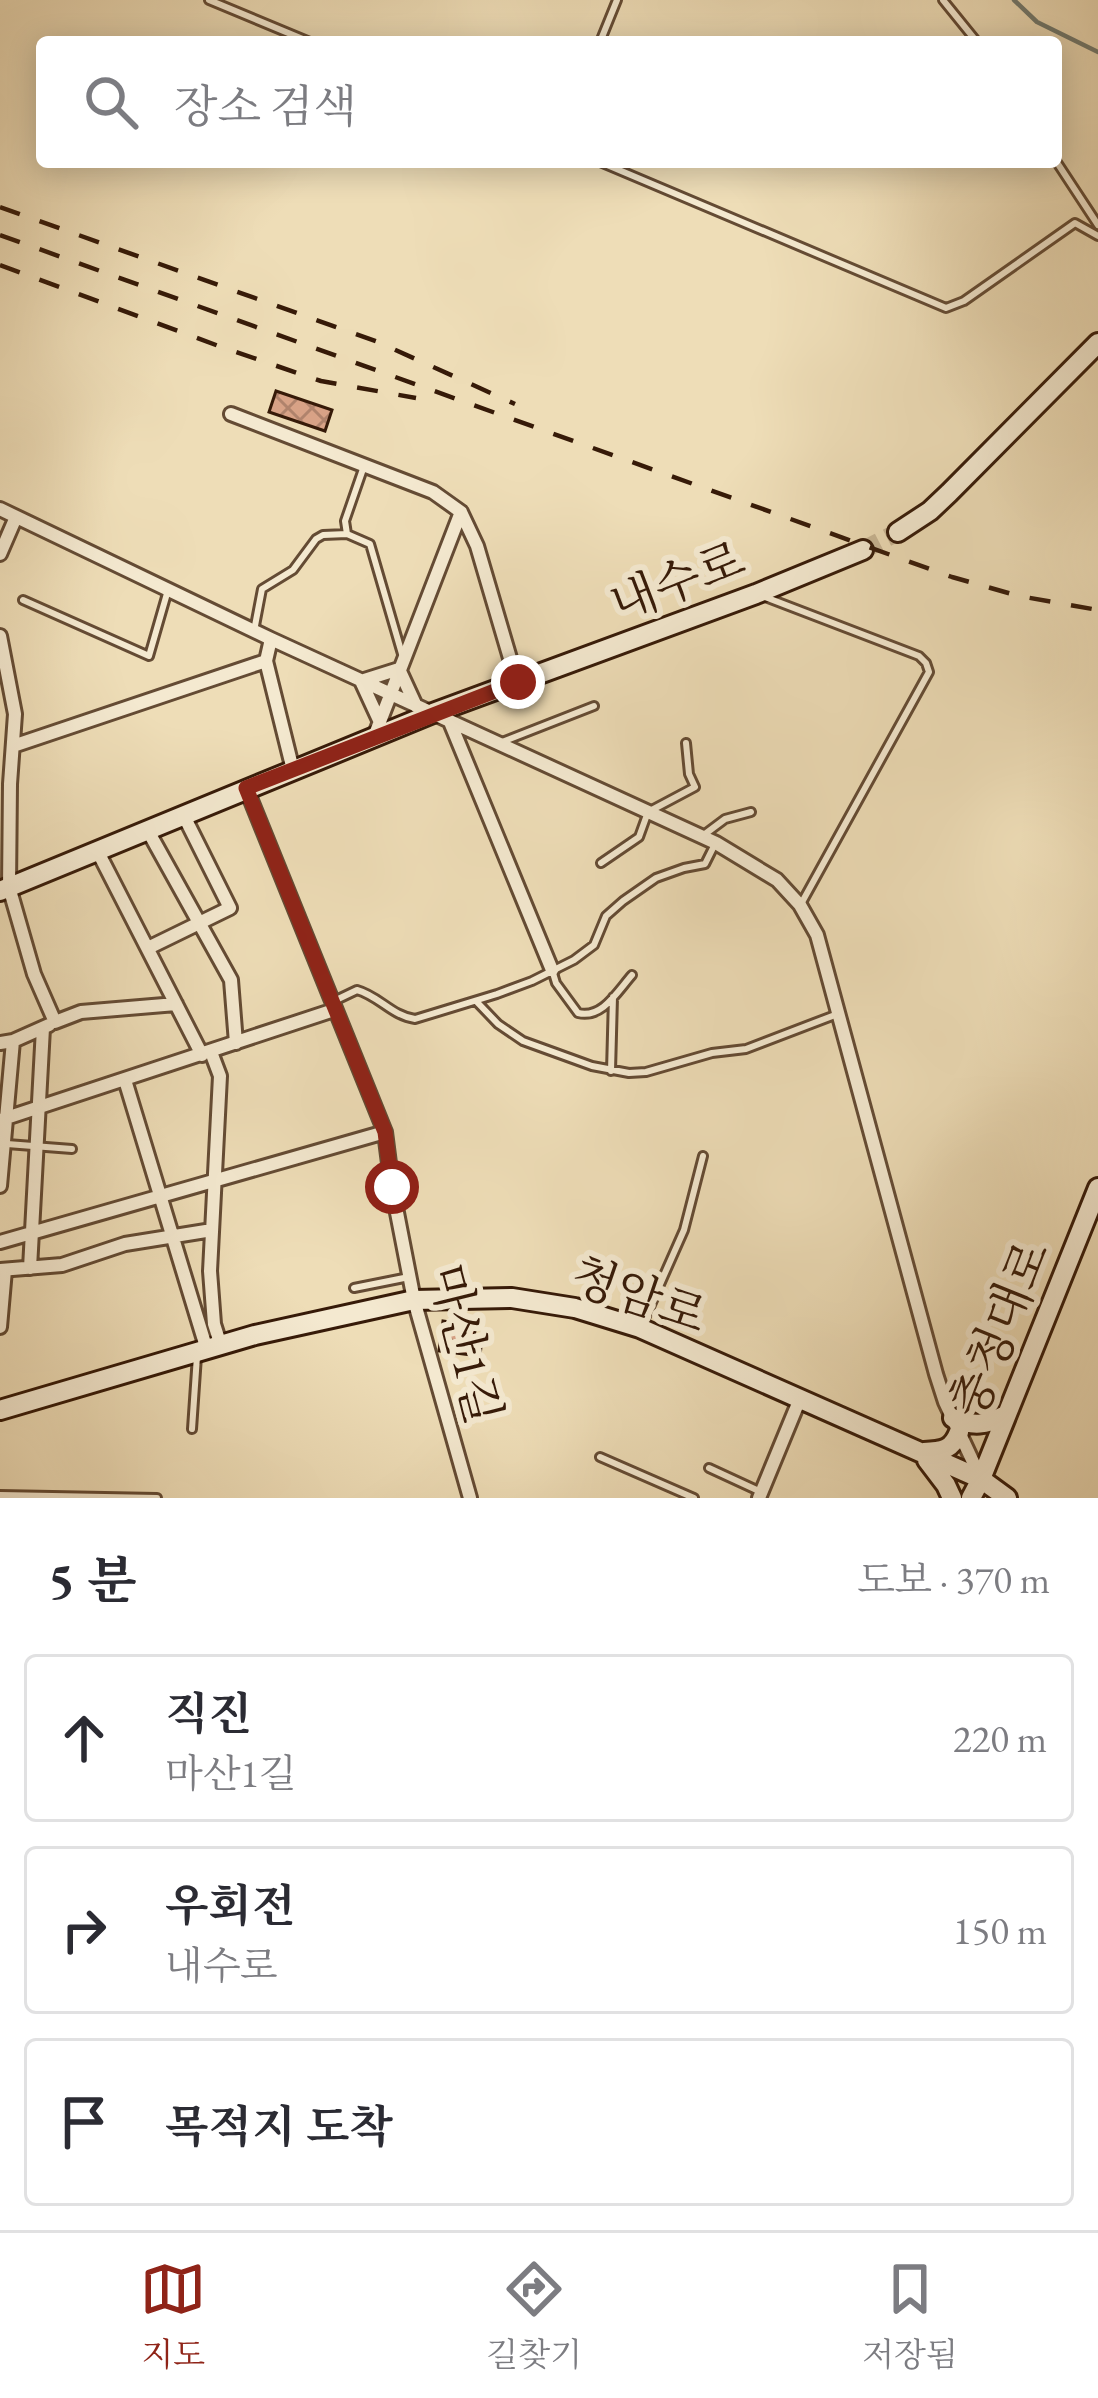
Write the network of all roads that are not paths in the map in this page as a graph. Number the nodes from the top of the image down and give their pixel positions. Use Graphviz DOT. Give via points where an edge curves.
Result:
graph roads {
  1 [pos="209,0"];
  2 [pos="617,0"];
  3 [pos="944,0"];
  4 [pos="296,36"];
  5 [pos="602,36"];
  6 [pos="972,36"];
  7 [pos="613,168"];
  8 [pos="1061,168"];
  9 [pos="1098,225"];
  10 [pos="1098,236"];
  11 [pos="1098,343"];
  12 [pos="231,414"];
  13 [pos="365,464"];
  14 [pos="0,509"];
  15 [pos="461,512"];
  16 [pos="16,517"];
  17 [pos="898,532"];
  18 [pos="346,534"];
  19 [pos="863,550"];
  20 [pos="0,554"];
  21 [pos="168,590"];
  22 [pos="757,594"];
  23 [pos="23,600"];
  24 [pos="254,631"];
  25 [pos="0,637"];
  26 [pos="271,639"];
  27 [pos="266,661"];
  28 [pos="401,663"];
  29 [pos="361,681"];
  30 [pos="518,682"];
  31 [pos="389,694"];
  32 [pos="594,706"];
  33 [pos="433,714"];
  34 [pos="376,729"];
  35 [pos="499,743"];
  36 [pos="686,743"];
  37 [pos="13,746"];
  38 [pos="293,770"];
  39 [pos="246,788"];
  40 [pos="647,812"];
  41 [pos="751,812"];
  42 [pos="183,814"];
  43 [pos="147,829"];
  44 [pos="702,836"];
  45 [pos="716,843"];
  46 [pos="97,850"];
  47 [pos="601,863"];
  48 [pos="5,889"];
  49 [pos="800,905"];
  50 [pos="199,923"];
  51 [pos="148,949"];
  52 [pos="552,970"];
  53 [pos="632,975"];
  54 [pos="613,996"];
  55 [pos="476,1001"];
  56 [pos="176,1004"];
  57 [pos="333,1006"];
  58 [pos="838,1013"];
  59 [pos="49,1025"];
  60 [pos="7,1042"];
  61 [pos="236,1043"];
  62 [pos="207,1054"];
  63 [pos="611,1071"];
  64 [pos="125,1080"];
  65 [pos="40,1107"];
  66 [pos="3,1119"];
  67 [pos="385,1132"];
  68 [pos="4,1144"];
  69 [pos="37,1146"];
  70 [pos="72,1149"];
  71 [pos="703,1156"];
  72 [pos="215,1179"];
  73 [pos="0,1186"];
  74 [pos="1098,1188"];
  75 [pos="160,1196"];
  76 [pos="1098,1221"];
  77 [pos="212,1229"];
  78 [pos="32,1233"];
  79 [pos="172,1237"];
  80 [pos="0,1242"];
  81 [pos="30,1268"];
  82 [pos="2,1270"];
  83 [pos="411,1277"];
  84 [pos="354,1288"];
  85 [pos="414,1300"];
  86 [pos="0,1327"];
  87 [pos="640,1328"];
  88 [pos="208,1349"];
  89 [pos="800,1401"];
  90 [pos="0,1410"];
  91 [pos="1006,1414"];
  92 [pos="956,1425"];
  93 [pos="192,1429"];
  94 [pos="920,1452"];
  95 [pos="600,1457"];
  96 [pos="709,1468"];
  97 [pos="984,1487"];
  98 [pos="760,1495"];
  99 [pos="0,1496"];
  100 [pos="157,1498"];
  101 [pos="470,1498"];
  102 [pos="694,1498"];
  103 [pos="952,1498"];
  104 [pos="971,1498"];
  105 [pos="1006,1498"];
  1 -- 4 [label="lane"];
  2 -- 5 [label="lane"];
  3 -- 6 [label="lane"];
  7 -- 10 [label="lane" via="946,308 1075,223"];
  8 -- 9 [label="lane"];
  11 -- 17 [label="street" via="930,511"];
  12 -- 13 [label="street"];
  13 -- 15 [label="street"];
  13 -- 18 [label="lane"];
  14 -- 16 [label="street"];
  15 -- 28 [label="street"];
  15 -- 30 [label="street"];
  16 -- 20 [label="street"];
  16 -- 21 [label="street"];
  18 -- 24 [label="lane" via="316,539 293,570 267,584"];
  18 -- 28 [label="lane" via="370,544"];
  19 -- 22 [label="street, 내수로"];
  21 -- 23 [label="lane" via="149,656"];
  21 -- 24 [label="street"];
  22 -- 30 [label="street, 내수로"];
  22 -- 49 [label="lane" via="919,656 929,672"];
  24 -- 26 [label="street"];
  25 -- 37 [label="street"];
  26 -- 27 [label="street"];
  26 -- 29 [label="street"];
  27 -- 37 [label="street"];
  27 -- 38 [label="street"];
  28 -- 29 [label="street"];
  28 -- 31 [label="street"];
  28 -- 33 [label="street"];
  29 -- 31 [label="street"];
  29 -- 34 [label="street"];
  30 -- 33 [label="street, 내수로"];
  31 -- 33 [label="street"];
  31 -- 34 [label="street"];
  32 -- 35 [label="lane"];
  33 -- 34 [label="street, 내수로"];
  33 -- 35 [label="street"];
  33 -- 52 [label="street"];
  34 -- 38 [label="street, 내수로"];
  35 -- 40 [label="street"];
  36 -- 40 [label="lane" via="695,787"];
  37 -- 48 [label="street"];
  38 -- 39 [label="street, 내수로"];
  39 -- 42 [label="street, 내수로"];
  39 -- 57 [label="street, 마산1길"];
  40 -- 44 [label="street"];
  40 -- 47 [label="lane" via="639,837"];
  41 -- 44 [label="lane"];
  42 -- 43 [label="street, 내수로"];
  42 -- 50 [label="street" via="230,908"];
  43 -- 46 [label="street, 내수로"];
  43 -- 50 [label="street"];
  44 -- 45 [label="street"];
  45 -- 49 [label="street" via="777,880"];
  45 -- 52 [label="lane" via="705,864 656,878 623,901 588,952"];
  46 -- 48 [label="street, 내수로"];
  46 -- 51 [label="street"];
  48 -- 59 [label="street"];
  49 -- 58 [label="street" via="817,935"];
  50 -- 51 [label="street"];
  50 -- 61 [label="street" via="231,980"];
  51 -- 56 [label="street"];
  52 -- 54 [label="lane" via="578,1013 597,1012"];
  52 -- 55 [label="lane"];
  53 -- 54 [label="lane"];
  54 -- 63 [label="lane"];
  55 -- 57 [label="lane" via="416,1019 357,990"];
  55 -- 63 [label="lane" via="523,1041"];
  56 -- 59 [label="street" via="95,1010"];
  56 -- 62 [label="street"];
  57 -- 61 [label="street"];
  57 -- 67 [label="street, 마산1길"];
  58 -- 63 [label="lane" via="746,1049 646,1072"];
  58 -- 92 [label="street"];
  59 -- 60 [label="street"];
  59 -- 65 [label="street"];
  60 -- 66 [label="street"];
  61 -- 62 [label="street"];
  62 -- 64 [label="street"];
  62 -- 72 [label="street" via="220,1076"];
  64 -- 65 [label="street"];
  64 -- 75 [label="street"];
  65 -- 66 [label="street"];
  65 -- 69 [label="street"];
  66 -- 68 [label="street"];
  67 -- 72 [label="street"];
  67 -- 83 [label="street, 마산1길"];
  68 -- 69 [label="lane"];
  68 -- 73 [label="street"];
  69 -- 70 [label="lane"];
  69 -- 78 [label="street"];
  71 -- 87 [label="lane" via="684,1230"];
  72 -- 75 [label="street"];
  72 -- 77 [label="street"];
  74 -- 91 [label="street, 충청대로"];
  75 -- 78 [label="street"];
  75 -- 79 [label="street"];
  76 -- 97 [label="street, 충청대로"];
  77 -- 79 [label="street"];
  77 -- 88 [label="street"];
  78 -- 80 [label="street"];
  78 -- 81 [label="street"];
  79 -- 81 [label="street"];
  79 -- 88 [label="street"];
  81 -- 82 [label="street"];
  82 -- 86 [label="street"];
  83 -- 84 [label="lane"];
  83 -- 85 [label="street, 마산1길"];
  85 -- 87 [label="street, 청암로" via="544,1301"];
  85 -- 88 [label="street, 청암로"];
  85 -- 101 [label="street, 마산1길"];
  87 -- 89 [label="street, 청암로"];
  88 -- 90 [label="street, 청암로"];
  88 -- 93 [label="lane"];
  89 -- 94 [label="street, 청암로"];
  89 -- 98 [label="street"];
  91 -- 92 [label="street"];
  91 -- 97 [label="street, 충청대로"];
  92 -- 94 [label="street" via="947,1450"];
  92 -- 97 [label="street"];
  94 -- 97 [label="street, 청암로"];
  94 -- 103 [label="street"];
  95 -- 102 [label="lane"];
  96 -- 98 [label="lane"];
  97 -- 104 [label="street, 충청대로"];
  97 -- 105 [label="street, 청암로"];
  99 -- 100 [label="lane"];
}
